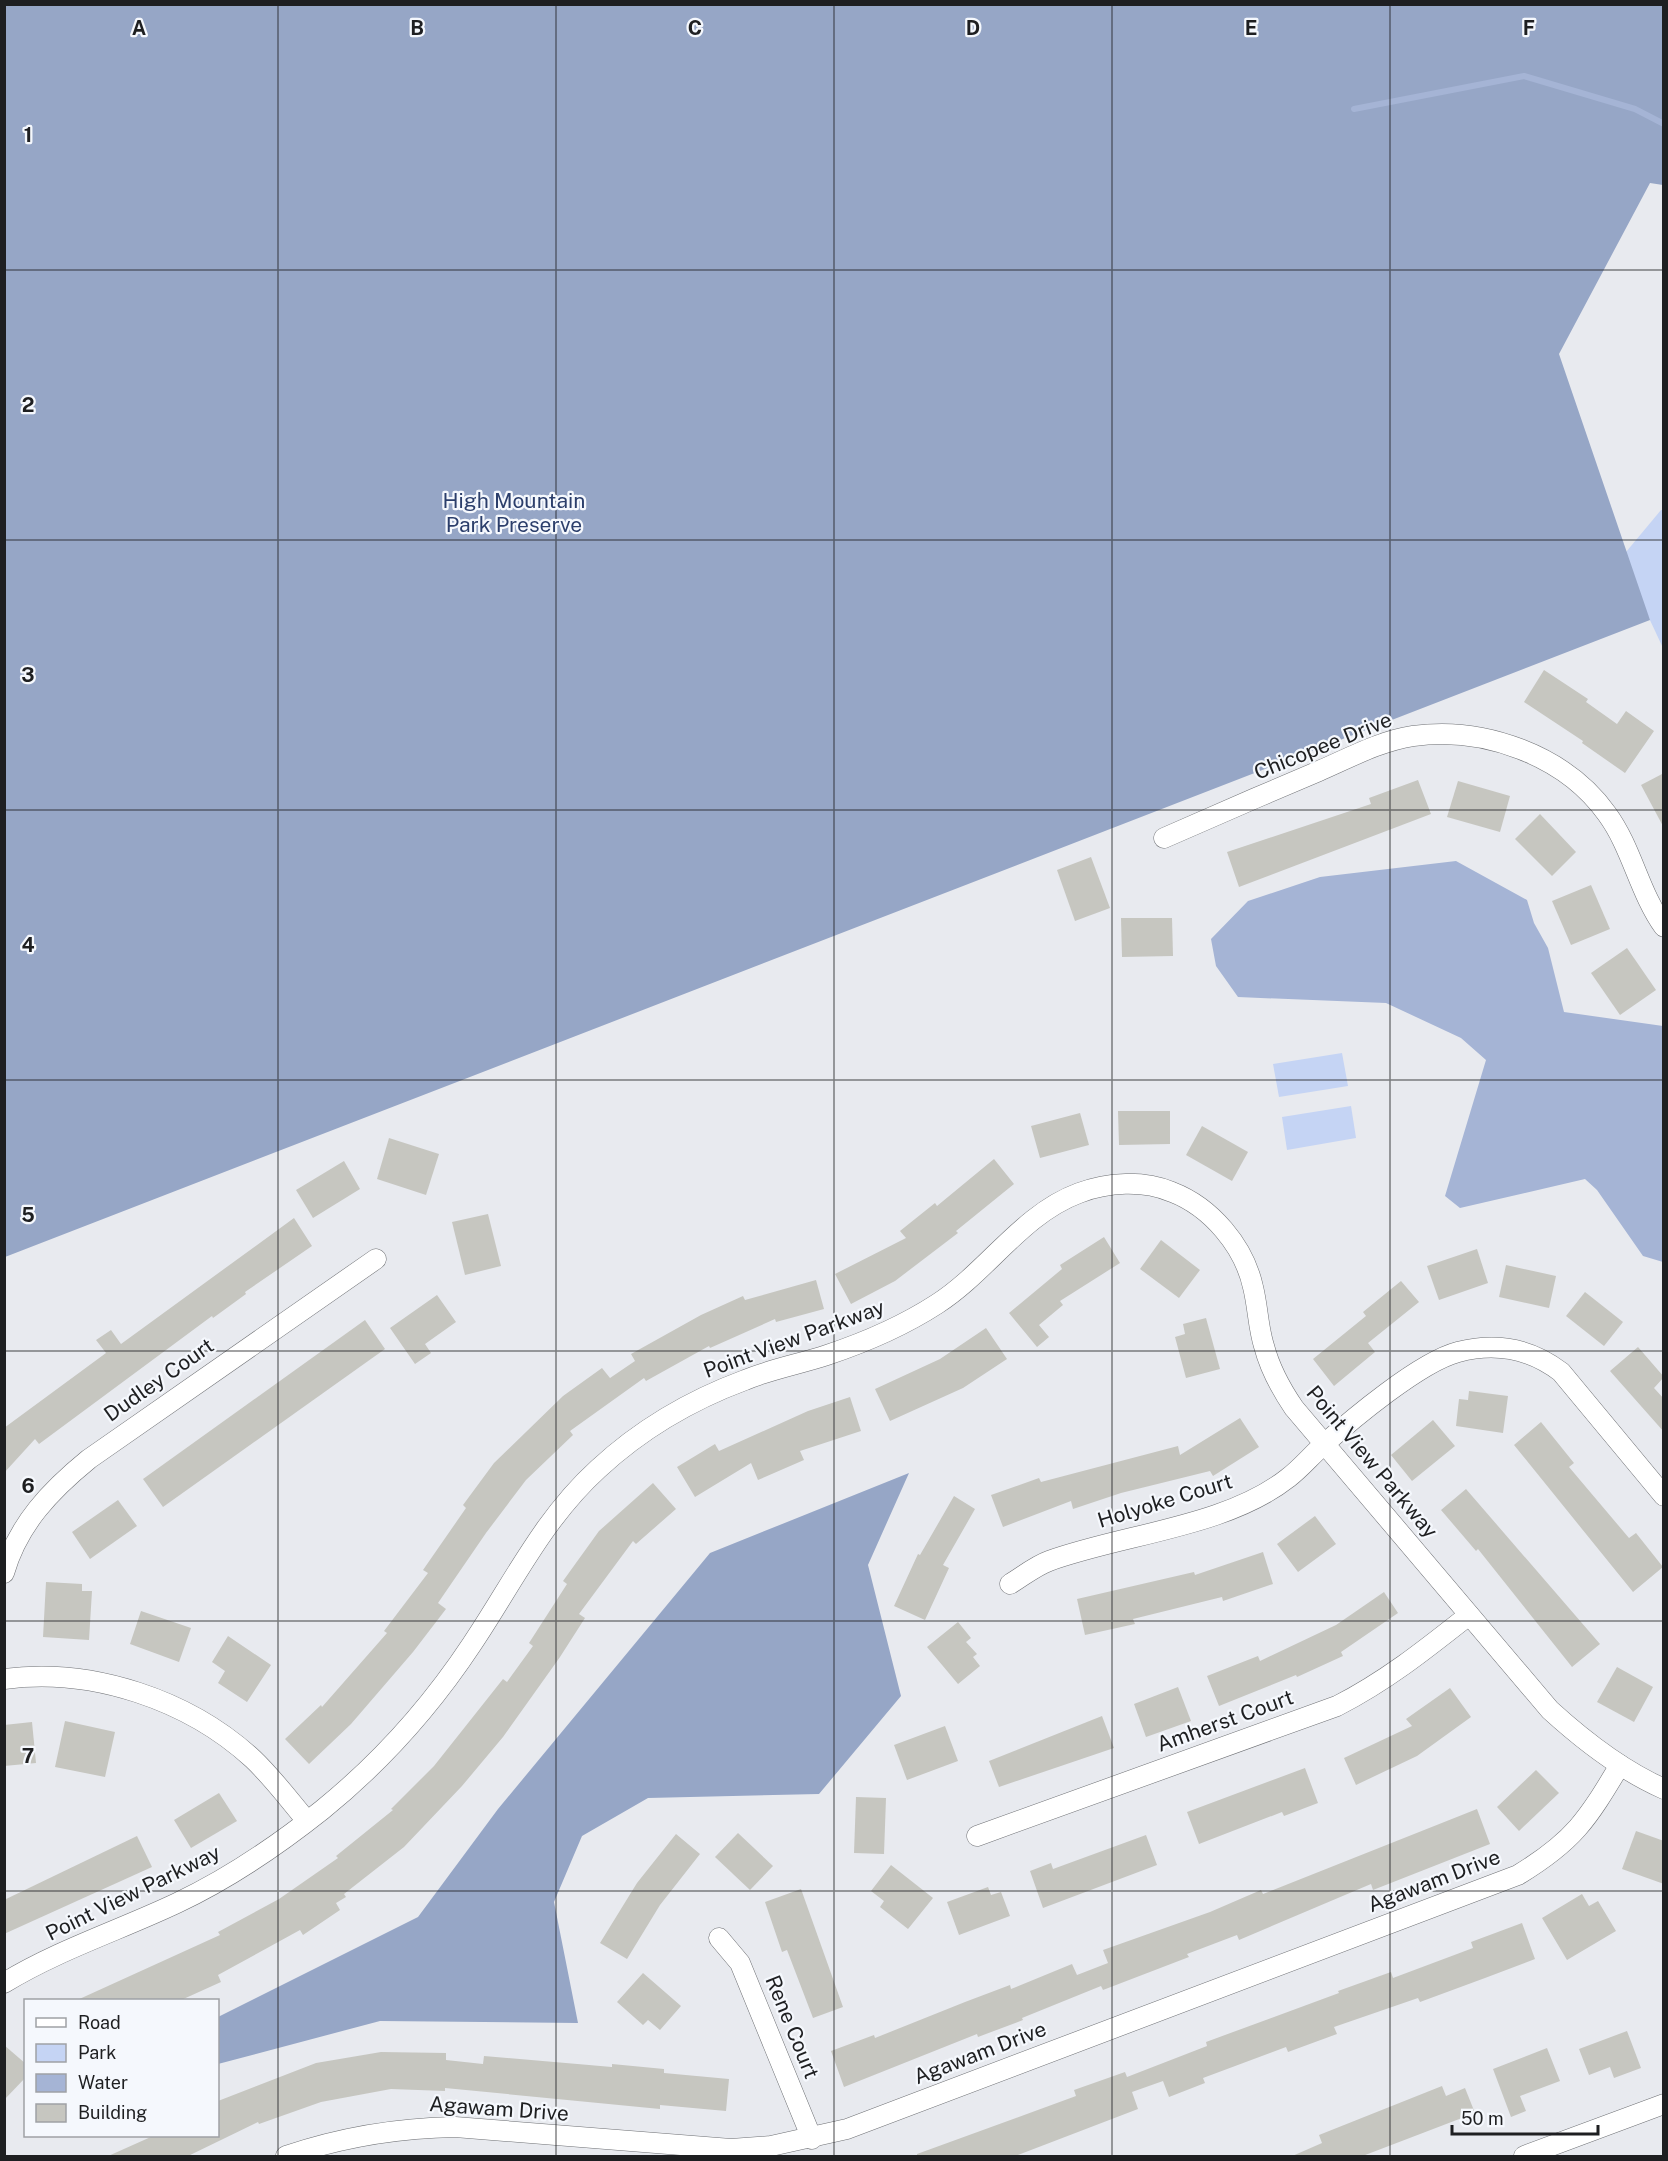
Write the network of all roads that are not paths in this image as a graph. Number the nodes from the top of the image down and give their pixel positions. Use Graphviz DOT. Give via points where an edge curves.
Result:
graph roads {
  1 [pos="1164,838"];
  2 [pos="1664,927"];
  3 [pos="376,1259"];
  4 [pos="1324,1445"];
  5 [pos="1664,1496"];
  6 [pos="4,1573"];
  7 [pos="1010,1584"];
  8 [pos="1469,1615"];
  9 [pos="4,1679"];
  10 [pos="1620,1765"];
  11 [pos="1664,1789"];
  12 [pos="307,1821"];
  13 [pos="976,1836"];
  14 [pos="719,1938"];
  15 [pos="4,1983"];
  16 [pos="1662,2110"];
  17 [pos="812,2139"];
  18 [pos="286,2157"];
  19 [pos="1524,2157"];
  1 -- 2 [label="street, Chicopee Drive" via="1384,743 1429,735 1464,735 1516,748 1546,761 1587,791 1621,837 1643,892"];
  3 -- 6 [label="street, Dudley Court" via="62,1480 22,1530"];
  4 -- 5 [label="street, Holyoke Court" via="1436,1360 1458,1352 1504,1347 1545,1360 1561,1372"];
  4 -- 7 [label="street, Holyoke Court" via="1288,1478 1232,1508 1047,1562"];
  4 -- 8 [label="street, Point View Parkway"];
  4 -- 12 [label="street, Point View Parkway" via="1282,1390 1262,1341 1252,1283 1243,1259 1217,1222 1174,1192 1153,1186 1105,1185 1082,1192 1040,1214 972,1278 904,1323 867,1341 748,1378 707,1396 631,1441 598,1468 552,1518 472,1643 405,1731 366,1772"];
  8 -- 10 [label="street, Point View Parkway" via="1550,1710"];
  8 -- 13 [label="street, Amherst Court" via="1405,1667 1337,1707"];
  9 -- 12 [label="street" via="47,1677 88,1681 164,1702 228,1738 255,1761"];
  10 -- 11 [label="street, Point View Parkway"];
  10 -- 17 [label="street, Agawam Drive" via="1586,1821 1544,1859 1518,1875"];
  12 -- 15 [label="street, Point View Parkway" via="179,1902"];
  14 -- 17 [label="street, Rene Court" via="740,1963"];
  16 -- 19 [label="street"];
  17 -- 18 [label="street, Agawam Drive" via="721,2149 455,2127 413,2128 360,2136"];
}
